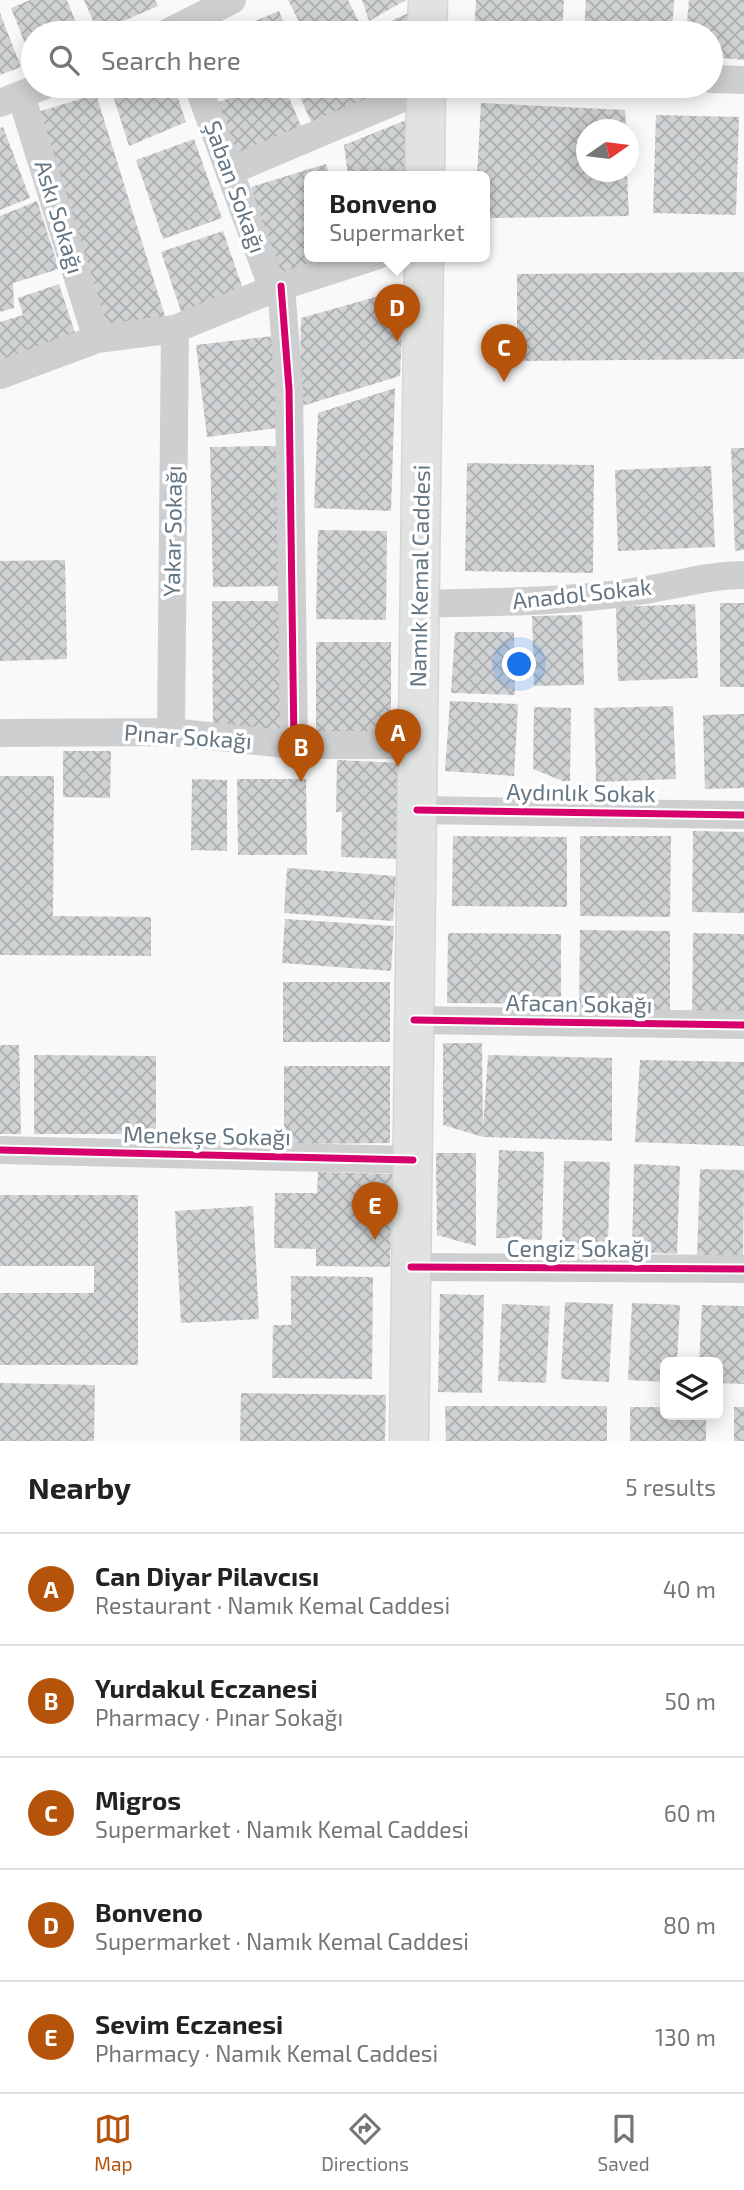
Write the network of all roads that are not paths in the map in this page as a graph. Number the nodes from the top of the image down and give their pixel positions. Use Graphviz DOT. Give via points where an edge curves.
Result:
graph roads {
  1 [pos="232,0"];
  2 [pos="428,0"];
  3 [pos="194,21"];
  4 [pos="427,21"];
  5 [pos="723,79"];
  6 [pos="744,80"];
  7 [pos="22,98"];
  8 [pos="203,98"];
  9 [pos="400,98"];
  10 [pos="426,98"];
  11 [pos="230,171"];
  12 [pos="425,171"];
  13 [pos="357,262"];
  14 [pos="424,262"];
  15 [pos="277,287"];
  16 [pos="175,329"];
  17 [pos="97,339"];
  18 [pos="0,375"];
  19 [pos="744,575"];
  20 [pos="420,604"];
  21 [pos="171,732"];
  22 [pos="0,733"];
  23 [pos="294,745"];
  24 [pos="418,745"];
  25 [pos="417,810"];
  26 [pos="744,815"];
  27 [pos="414,1020"];
  28 [pos="744,1025"];
  29 [pos="0,1150"];
  30 [pos="413,1160"];
  31 [pos="411,1267"];
  32 [pos="744,1269"];
  33 [pos="409,1441"];
  1 -- 3 [label="street"];
  2 -- 4 [label="main road"];
  5 -- 6 [label="street"];
  7 -- 17 [label="street, Askı Sokağı"];
  8 -- 11 [label="street, Şaban Sokağı"];
  9 -- 11 [label="street"];
  10 -- 12 [label="main road"];
  11 -- 15 [label="street, Şaban Sokağı"];
  13 -- 15 [label="street"];
  14 -- 20 [label="main road, Namık Kemal Caddesi"];
  15 -- 16 [label="street"];
  15 -- 23 [label="street, Şaban Sokağı" via="289,388"];
  16 -- 17 [label="street"];
  16 -- 21 [label="street, Yakar Sokağı"];
  17 -- 18 [label="street"];
  19 -- 20 [label="street, Anadol Sokak" via="715,575 636,592 545,602"];
  20 -- 24 [label="main road, Namık Kemal Caddesi"];
  21 -- 22 [label="street, Pınar Sokağı"];
  21 -- 23 [label="street, Pınar Sokağı"];
  23 -- 24 [label="street, Pınar Sokağı"];
  24 -- 25 [label="main road, Namık Kemal Caddesi"];
  25 -- 26 [label="street, Aydınlık Sokak"];
  25 -- 27 [label="main road, Namık Kemal Caddesi"];
  27 -- 28 [label="street, Afacan Sokağı"];
  27 -- 30 [label="main road, Namık Kemal Caddesi"];
  29 -- 30 [label="street, Menekşe Sokağı"];
  30 -- 31 [label="main road, Namık Kemal Caddesi"];
  31 -- 32 [label="street, Cengiz Sokağı"];
  31 -- 33 [label="main road, Namık Kemal Caddesi"];
}
